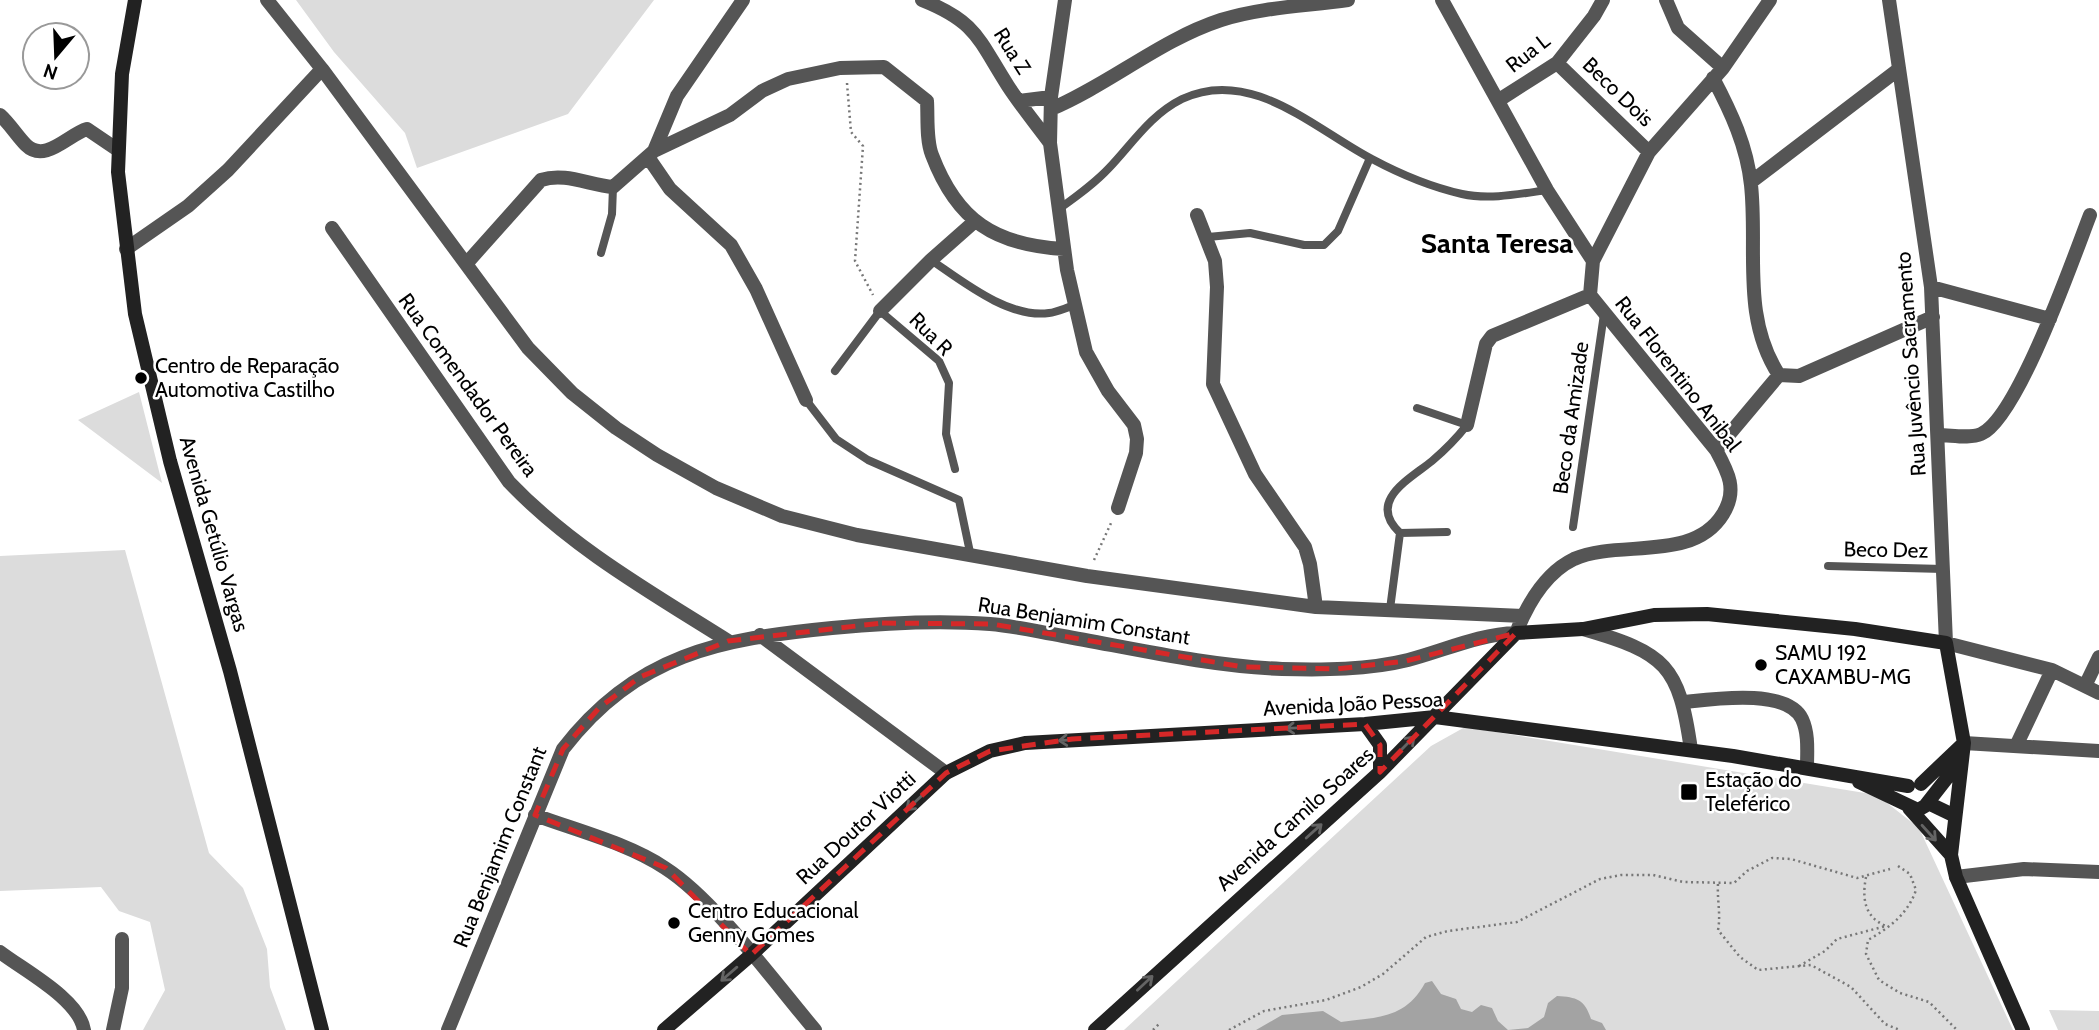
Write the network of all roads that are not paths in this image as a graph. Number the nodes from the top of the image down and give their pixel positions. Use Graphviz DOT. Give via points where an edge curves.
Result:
graph roads {
  1 [pos="135,0"];
  2 [pos="267,0"];
  3 [pos="743,0"];
  4 [pos="922,0"];
  5 [pos="1065,0"];
  6 [pos="1349,0"];
  7 [pos="1443,0"];
  8 [pos="1603,0"];
  9 [pos="1667,0"];
  10 [pos="1770,0"];
  11 [pos="1889,0"];
  12 [pos="1557,63"];
  13 [pos="322,69"];
  14 [pos="1899,69"];
  15 [pos="1718,73"];
  16 [pos="1499,100"];
  17 [pos="1019,101"];
  18 [pos="1051,103"];
  19 [pos="0,115"];
  20 [pos="1050,144"];
  21 [pos="118,150"];
  22 [pos="1649,152"];
  23 [pos="651,154"];
  24 [pos="1370,158"];
  25 [pos="1751,182"];
  26 [pos="613,187"];
  27 [pos="1547,190"];
  28 [pos="1059,209"];
  29 [pos="1197,215"];
  30 [pos="2090,215"];
  31 [pos="974,222"];
  32 [pos="332,228"];
  33 [pos="1208,237"];
  34 [pos="126,249"];
  35 [pos="1064,249"];
  36 [pos="601,253"];
  37 [pos="931,260"];
  38 [pos="1593,261"];
  39 [pos="466,264"];
  40 [pos="1931,287"];
  41 [pos="1590,295"];
  42 [pos="1076,304"];
  43 [pos="880,311"];
  44 [pos="1604,314"];
  45 [pos="1933,317"];
  46 [pos="2050,320"];
  47 [pos="835,371"];
  48 [pos="1779,374"];
  49 [pos="806,400"];
  50 [pos="1417,408"];
  51 [pos="1467,425"];
  52 [pos="1939,435"];
  53 [pos="1716,450"];
  54 [pos="955,470"];
  55 [pos="1118,508"];
  56 [pos="1573,527"];
  57 [pos="1447,532"];
  58 [pos="1399,533"];
  59 [pos="971,557"];
  60 [pos="1828,566"];
  61 [pos="1943,569"];
  62 [pos="1316,607"];
  63 [pos="1390,609"];
  64 [pos="1522,616"];
  65 [pos="1583,629"];
  66 [pos="1516,633"];
  67 [pos="760,635"];
  68 [pos="729,640"];
  69 [pos="1946,643"];
  70 [pos="2099,657"];
  71 [pos="2052,670"];
  72 [pos="2085,686"];
  73 [pos="2099,693"];
  74 [pos="1684,702"];
  75 [pos="1434,717"];
  76 [pos="1365,724"];
  77 [pos="1964,743"];
  78 [pos="2017,744"];
  79 [pos="1691,750"];
  80 [pos="989,751"];
  81 [pos="2099,751"];
  82 [pos="1961,760"];
  83 [pos="1807,768"];
  84 [pos="1380,772"];
  85 [pos="946,773"];
  86 [pos="1842,773"];
  87 [pos="1914,785"];
  88 [pos="1928,801"];
  89 [pos="1907,807"];
  90 [pos="535,815"];
  91 [pos="1955,816"];
  92 [pos="1951,855"];
  93 [pos="2099,872"];
  94 [pos="1956,877"];
  95 [pos="121,939"];
  96 [pos="1,954"];
  97 [pos="751,955"];
  98 [pos="84,1030"];
  99 [pos="113,1030"];
  100 [pos="322,1030"];
  101 [pos="448,1030"];
  102 [pos="664,1030"];
  103 [pos="815,1030"];
  104 [pos="1095,1030"];
  105 [pos="2023,1030"];
  1 -- 21 [label="street, Avenida Getúlio Vargas" via="122,74"];
  2 -- 13 [label="street"];
  3 -- 23 [label="street" via="677,96"];
  4 -- 17 [label="street, Rua Z" via="952,12 979,36"];
  5 -- 18 [label="street"];
  6 -- 18 [label="street" via="1222,20 1162,47 1079,97"];
  7 -- 16 [label="street"];
  8 -- 12 [label="street, Rua L"];
  9 -- 15 [label="street" via="1678,28"];
  10 -- 15 [label="street"];
  11 -- 14 [label="street, Rua Juvêncio Sacramento"];
  12 -- 16 [label="street, Rua L"];
  12 -- 22 [label="street, Beco Dois"];
  13 -- 34 [label="street" via="228,170"];
  13 -- 39 [label="street"];
  14 -- 25 [label="street"];
  14 -- 40 [label="street, Rua Juvêncio Sacramento"];
  15 -- 22 [label="street"];
  15 -- 25 [label="street"];
  16 -- 27 [label="street"];
  17 -- 18 [label="street"];
  17 -- 20 [label="street, Rua Z"];
  18 -- 20 [label="street"];
  19 -- 21 [label="street" via="38,152 87,129"];
  20 -- 28 [label="street"];
  21 -- 34 [label="street, Avenida Getúlio Vargas"];
  22 -- 38 [label="street"];
  23 -- 26 [label="street"];
  23 -- 31 [label="street" via="730,115 762,90 788,79 840,68 884,67 927,101 931,153 956,200"];
  23 -- 49 [label="street" via="670,189 731,245 766,309"];
  24 -- 27 [label="lane" via="1464,195 1502,197"];
  24 -- 28 [label="lane" via="1262,98 1235,90 1208,91 1182,99 1162,112 1087,189"];
  24 -- 33 [label="lane" via="1338,231 1324,245 1250,233"];
  25 -- 48 [label="street" via="1753,302 1772,365"];
  26 -- 36 [label="lane" via="612,214"];
  26 -- 39 [label="street" via="566,177 541,180"];
  27 -- 38 [label="street"];
  28 -- 35 [label="street"];
  29 -- 33 [label="street"];
  30 -- 46 [label="street"];
  31 -- 35 [label="street" via="1026,245"];
  31 -- 37 [label="street"];
  32 -- 68 [label="street, Rua Comendador Pereira" via="509,482 545,519 582,547"];
  33 -- 62 [label="street" via="1217,287 1213,384 1255,474 1305,547"];
  34 -- 100 [label="street, Avenida Getúlio Vargas" via="135,314 170,461 230,671"];
  35 -- 42 [label="street"];
  37 -- 42 [label="lane" via="981,295 1021,310 1048,314"];
  37 -- 43 [label="street"];
  38 -- 41 [label="street, Rua Florentino Anibal"];
  39 -- 59 [label="street" via="528,348 572,393 657,455 716,488 782,516 908,547"];
  40 -- 45 [label="street, Rua Juvêncio Sacramento"];
  40 -- 46 [label="street"];
  41 -- 44 [label="street, Rua Florentino Anibal"];
  41 -- 51 [label="street" via="1492,336 1486,344"];
  42 -- 55 [label="street" via="1086,352 1134,425 1137,439"];
  43 -- 47 [label="lane"];
  43 -- 54 [label="lane, Rua R" via="939,361 949,383 946,434"];
  44 -- 53 [label="street, Rua Florentino Anibal"];
  44 -- 56 [label="lane, Beco da Amizade"];
  45 -- 48 [label="street" via="1799,376"];
  45 -- 52 [label="street, Rua Juvêncio Sacramento"];
  46 -- 52 [label="street" via="1994,425 1980,435"];
  48 -- 53 [label="street"];
  49 -- 59 [label="lane" via="836,439 868,460 959,499"];
  50 -- 51 [label="lane"];
  51 -- 58 [label="lane" via="1452,444 1395,489 1387,509 1390,523"];
  52 -- 61 [label="street, Rua Juvêncio Sacramento"];
  53 -- 64 [label="street, Rua Florentino Anibal" via="1731,477 1731,494 1720,520 1706,533 1664,546 1575,559 1550,579"];
  57 -- 58 [label="lane"];
  58 -- 63 [label="lane"];
  59 -- 62 [label="street"];
  60 -- 61 [label="lane, Beco Dez"];
  61 -- 69 [label="street, Rua Juvêncio Sacramento"];
  62 -- 63 [label="street"];
  63 -- 64 [label="street"];
  64 -- 66 [label="street, Rua Florentino Anibal"];
  65 -- 66 [label="street"];
  65 -- 69 [label="street" via="1654,615 1707,614"];
  65 -- 74 [label="street" via="1625,641 1652,656 1674,676"];
  66 -- 67 [label="street, Rua Benjamim Constant" via="1406,661 1323,669 1243,667 992,624 882,623"];
  66 -- 75 [label="street, Avenida Camilo Soares"];
  67 -- 68 [label="street, Rua Benjamim Constant"];
  67 -- 85 [label="street"];
  68 -- 90 [label="street, Rua Benjamim Constant" via="689,652 640,677 599,708 563,748"];
  69 -- 71 [label="street"];
  69 -- 77 [label="street"];
  70 -- 72 [label="street"];
  71 -- 72 [label="street"];
  71 -- 78 [label="street"];
  72 -- 73 [label="street"];
  74 -- 79 [label="street"];
  74 -- 83 [label="street" via="1737,697 1793,709 1802,719 1807,739"];
  75 -- 76 [label="street, Avenida João Pessoa"];
  75 -- 79 [label="street, Avenida João Pessoa"];
  84 -- 75 [label="street, Avenida Camilo Soares, one-way"];
  76 -- 80 [label="street, Avenida João Pessoa, one-way" via="1072,739"];
  76 -- 84 [label="street" via="1380,745"];
  77 -- 78 [label="street"];
  77 -- 82 [label="street"];
  77 -- 87 [label="street"];
  78 -- 81 [label="street"];
  79 -- 83 [label="street, Avenida João Pessoa"];
  80 -- 85 [label="street, Rua Doutor Viotti"];
  82 -- 88 [label="street"];
  82 -- 91 [label="street"];
  83 -- 86 [label="street, Avenida João Pessoa"];
  104 -- 84 [label="street, Avenida Camilo Soares, one-way"];
  85 -- 97 [label="street, Rua Doutor Viotti, one-way"];
  86 -- 87 [label="street, Avenida João Pessoa"];
  86 -- 89 [label="street, Avenida João Pessoa"];
  87 -- 88 [label="street" via="1927,790"];
  87 -- 89 [label="street" via="1903,793"];
  88 -- 89 [label="street" via="1922,809"];
  88 -- 91 [label="street"];
  89 -- 92 [label="street, one-way"];
  90 -- 97 [label="street" via="666,868"];
  90 -- 101 [label="street, Rua Benjamim Constant"];
  91 -- 92 [label="street"];
  92 -- 94 [label="street"];
  93 -- 94 [label="street" via="2024,869"];
  94 -- 105 [label="street"];
  95 -- 99 [label="street" via="122,988"];
  96 -- 98 [label="street" via="72,1005"];
  97 -- 102 [label="street, Rua Doutor Viotti, one-way"];
  97 -- 103 [label="street"];
}
